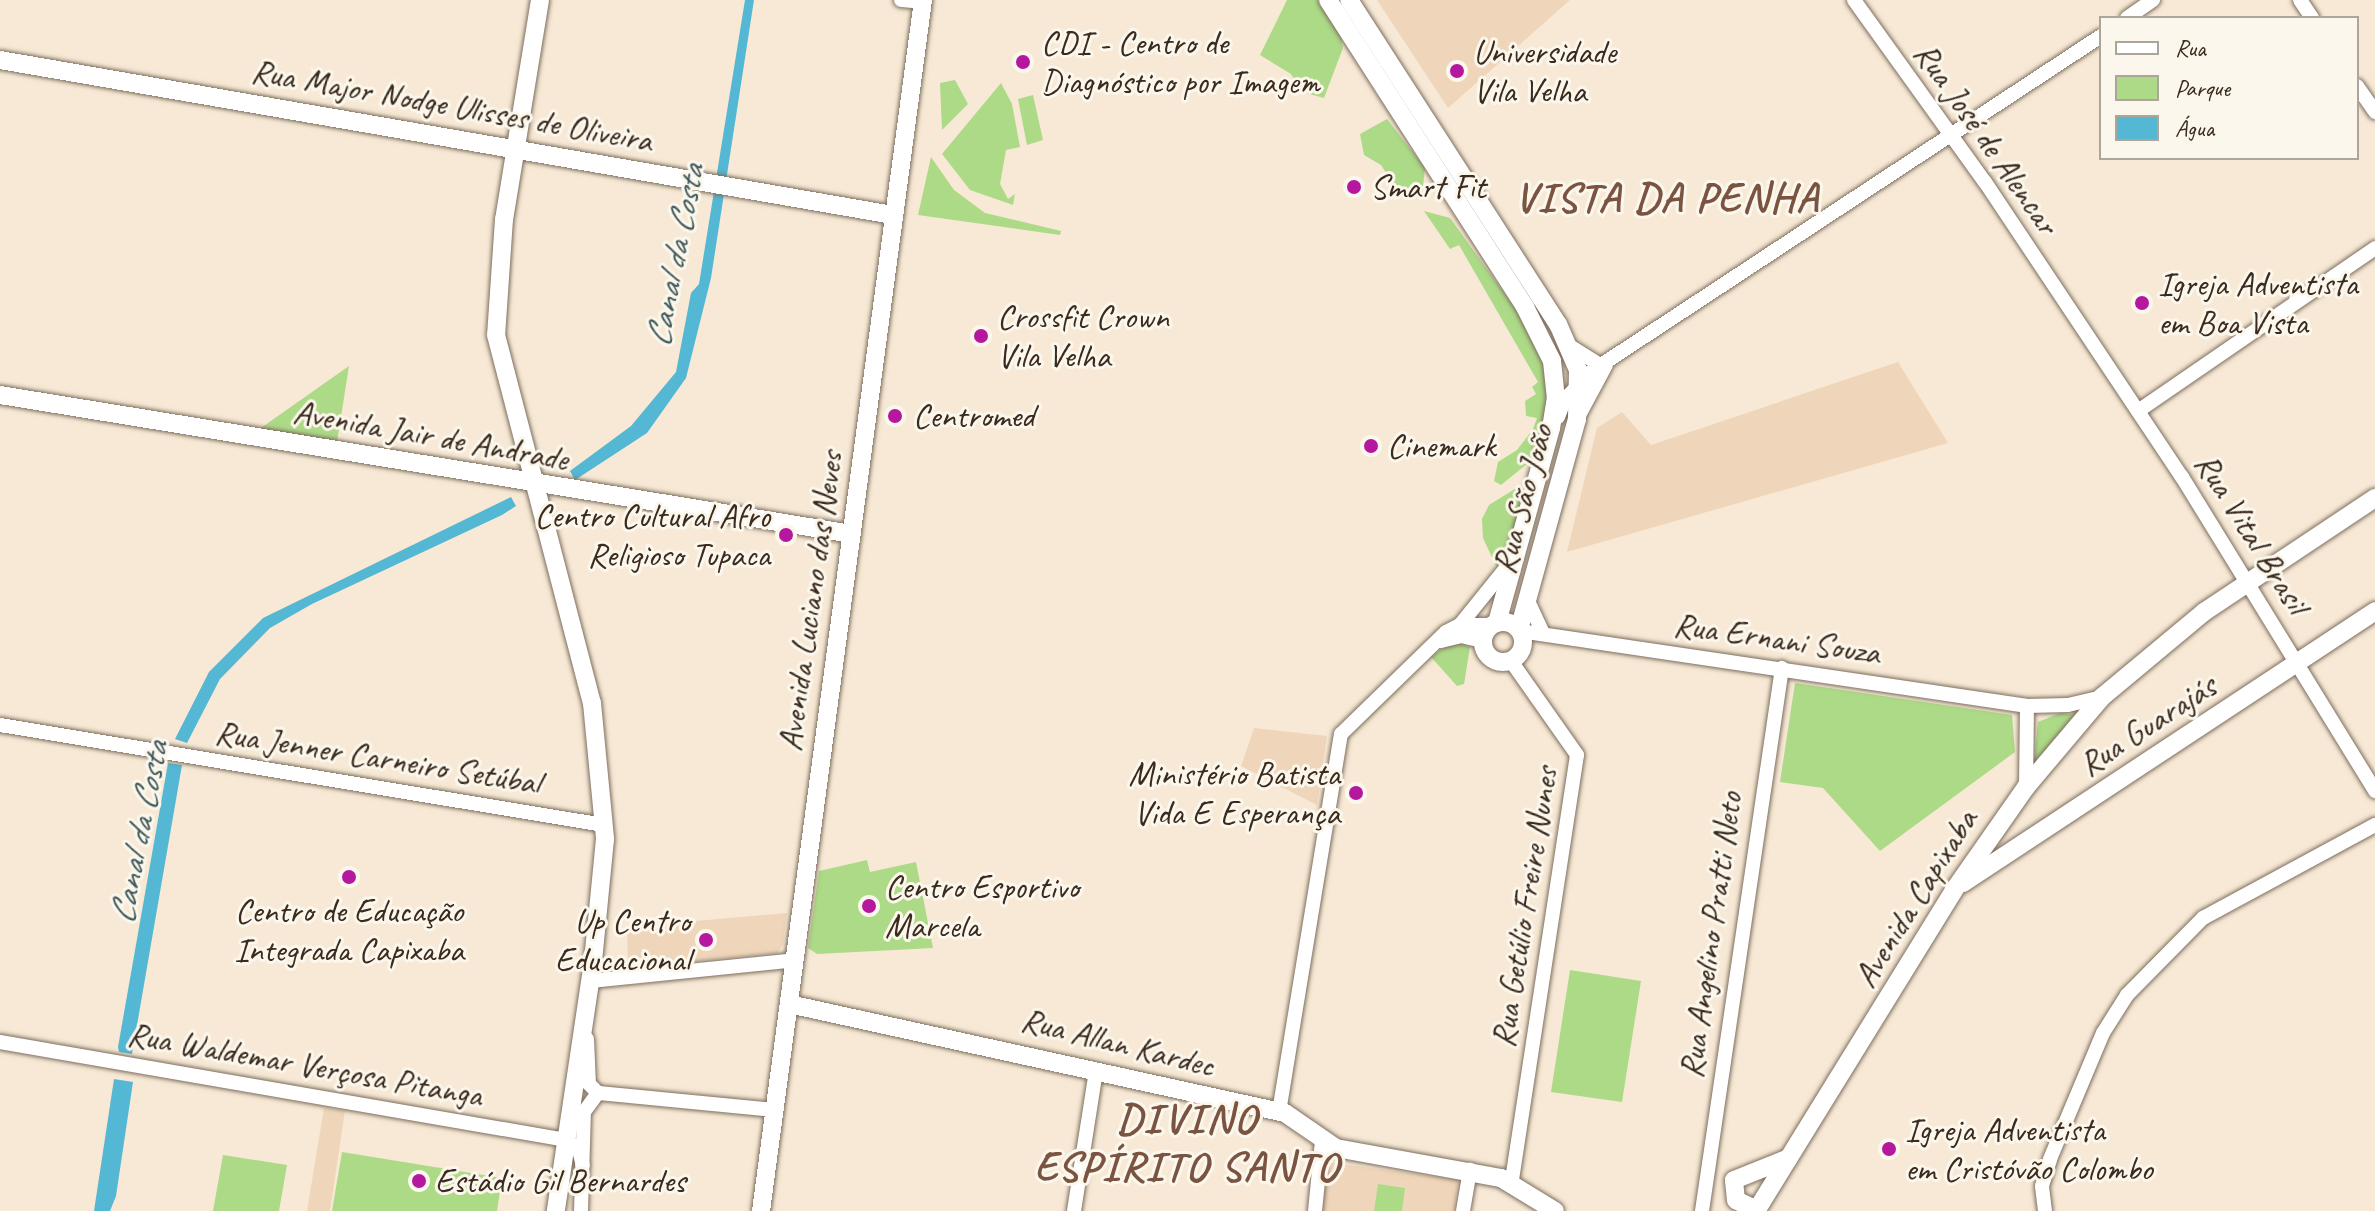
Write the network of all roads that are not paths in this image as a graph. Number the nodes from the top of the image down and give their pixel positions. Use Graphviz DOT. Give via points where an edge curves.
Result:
graph roads {
  1 [pos="540,0"];
  2 [pos="901,0"];
  3 [pos="1328,0"];
  4 [pos="1341,0"];
  5 [pos="1854,0"];
  6 [pos="2153,0"];
  7 [pos="923,1"];
  8 [pos="1354,8"];
  9 [pos="2130,16"];
  10 [pos="2099,37"];
  11 [pos="0,60"];
  12 [pos="2359,89"];
  13 [pos="2375,112"];
  14 [pos="1952,137"];
  15 [pos="515,148"];
  16 [pos="893,215"];
  17 [pos="2375,248"];
  18 [pos="2072,311"];
  19 [pos="1568,345"];
  20 [pos="1605,364"];
  21 [pos="1580,384"];
  22 [pos="0,395"];
  23 [pos="2138,411"];
  24 [pos="1577,419"];
  25 [pos="1551,428"];
  26 [pos="534,485"];
  27 [pos="2375,498"];
  28 [pos="852,534"];
  29 [pos="1522,542"];
  30 [pos="2248,585"];
  31 [pos="1528,601"];
  32 [pos="2375,611"];
  33 [pos="1460,625"];
  34 [pos="1491,630"];
  35 [pos="1519,630"];
  36 [pos="1542,631"];
  37 [pos="1433,644"];
  38 [pos="1511,661"];
  39 [pos="2299,663"];
  40 [pos="1782,668"];
  41 [pos="2102,697"];
  42 [pos="2027,706"];
  43 [pos="2046,707"];
  44 [pos="0,725"];
  45 [pos="2027,731"];
  46 [pos="2026,787"];
  47 [pos="2375,791"];
  48 [pos="1998,824"];
  49 [pos="604,825"];
  50 [pos="2375,825"];
  51 [pos="2016,847"];
  52 [pos="1954,890"];
  53 [pos="795,960"];
  54 [pos="590,981"];
  55 [pos="789,1004"];
  56 [pos="584,1027"];
  57 [pos="0,1042"];
  58 [pos="1096,1071"];
  59 [pos="598,1093"];
  60 [pos="775,1110"];
  61 [pos="1279,1112"];
  62 [pos="566,1140"];
  63 [pos="1322,1141"];
  64 [pos="1790,1158"];
  65 [pos="583,1166"];
  66 [pos="1470,1170"];
  67 [pos="1512,1182"];
  68 [pos="556,1211"];
  69 [pos="581,1211"];
  70 [pos="761,1211"];
  71 [pos="1074,1211"];
  72 [pos="1315,1211"];
  73 [pos="1463,1211"];
  74 [pos="1555,1211"];
  75 [pos="1702,1211"];
  76 [pos="1756,1211"];
  77 [pos="2045,1211"];
  1 -- 15 [label="main road"];
  2 -- 7 [label="street"];
  3 -- 25 [label="main road, Rua São João" via="1541,334 1555,385"];
  4 -- 8 [label="street"];
  5 -- 14 [label="street, Rua José de Alencar"];
  6 -- 9 [label="street"];
  7 -- 16 [label="main road, Avenida Luciano das Neves"];
  8 -- 19 [label="main road"];
  10 -- 14 [label="street"];
  11 -- 15 [label="main road, Rua Major Nodge Ulisses de Oliveira"];
  12 -- 13 [label="street"];
  14 -- 18 [label="street, Rua José de Alencar"];
  14 -- 20 [label="street"];
  15 -- 16 [label="main road, Rua Major Nodge Ulisses de Oliveira"];
  15 -- 26 [label="main road" via="498,270 496,335"];
  16 -- 28 [label="main road, Avenida Luciano das Neves"];
  17 -- 23 [label="street"];
  18 -- 23 [label="street, Rua Vital Brasil"];
  19 -- 20 [label="street"];
  19 -- 21 [label="main road"];
  20 -- 21 [label="street"];
  20 -- 24 [label="street"];
  21 -- 24 [label="main road, Rua São João"];
  21 -- 25 [label="street"];
  22 -- 26 [label="main road, Avenida Jair de Andrade"];
  23 -- 30 [label="street, Rua Vital Brasil"];
  24 -- 31 [label="main road, Rua São João"];
  25 -- 29 [label="main road, Rua São João"];
  26 -- 28 [label="main road, Avenida Jair de Andrade"];
  26 -- 49 [label="main road" via="592,703"];
  27 -- 30 [label="main road, Avenida Capixaba"];
  28 -- 53 [label="main road, Avenida Luciano das Neves"];
  29 -- 33 [label="street" via="1497,584"];
  29 -- 34 [label="main road, Rua São João"];
  30 -- 39 [label="street, Rua Vital Brasil"];
  30 -- 41 [label="main road, Avenida Capixaba" via="2160,644"];
  31 -- 35 [label="main road, Rua São João"];
  31 -- 36 [label="street"];
  32 -- 39 [label="main road, Rua Guarajás"];
  33 -- 34 [label="street"];
  33 -- 37 [label="street"];
  34 -- 35 [label="main road"];
  34 -- 37 [label="street"];
  34 -- 38 [label="main road" via="1493,660"];
  35 -- 36 [label="street, Rua Ernani Souza"];
  35 -- 38 [label="main road, Rua São João" via="1523,645"];
  36 -- 40 [label="street, Rua Ernani Souza"];
  37 -- 61 [label="street" via="1341,734"];
  38 -- 67 [label="street, Rua Getúlio Freire Nunes" via="1577,755"];
  39 -- 47 [label="street, Rua Vital Brasil"];
  39 -- 51 [label="main road, Rua Guarajás"];
  40 -- 42 [label="street, Rua Ernani Souza"];
  40 -- 75 [label="street, Rua Angelino Pratti Neto"];
  41 -- 43 [label="street, Rua Ernani Souza"];
  41 -- 46 [label="main road, Avenida Capixaba"];
  42 -- 43 [label="street, Rua Ernani Souza"];
  42 -- 45 [label="street"];
  43 -- 45 [label="street"];
  44 -- 49 [label="street, Rua Jenner Carneiro Setúbal"];
  45 -- 46 [label="street"];
  46 -- 48 [label="main road, Avenida Capixaba"];
  48 -- 51 [label="main road" via="2002,836"];
  48 -- 52 [label="main road, Avenida Capixaba"];
  49 -- 54 [label="main road"];
  50 -- 77 [label="street" via="2203,918 2127,995 2103,1033 2042,1186"];
  51 -- 52 [label="main road, Rua Guarajás"];
  52 -- 64 [label="main road, Avenida Capixaba"];
  53 -- 54 [label="street"];
  53 -- 55 [label="main road, Avenida Luciano das Neves"];
  54 -- 56 [label="main road"];
  55 -- 58 [label="main road, Rua Allan Kardec"];
  55 -- 60 [label="main road, Avenida Luciano das Neves"];
  56 -- 59 [label="street" via="589,1087"];
  56 -- 62 [label="main road"];
  57 -- 62 [label="street, Rua Waldemar Verçosa Pitanga"];
  58 -- 61 [label="main road, Rua Allan Kardec"];
  58 -- 71 [label="street"];
  59 -- 60 [label="street"];
  59 -- 65 [label="street" via="584,1112"];
  60 -- 70 [label="main road, Avenida Luciano das Neves"];
  61 -- 63 [label="main road, Rua Allan Kardec"];
  62 -- 65 [label="street" via="579,1150"];
  62 -- 68 [label="main road"];
  63 -- 66 [label="main road, Rua Allan Kardec" via="1344,1150"];
  63 -- 72 [label="street"];
  64 -- 76 [label="main road, Avenida Capixaba"];
  64 -- 76 [label="main road" via="1734,1180 1736,1200"];
  65 -- 69 [label="street"];
  66 -- 67 [label="main road, Rua Allan Kardec"];
  66 -- 73 [label="street"];
  67 -- 74 [label="main road, Rua Allan Kardec"];
}
